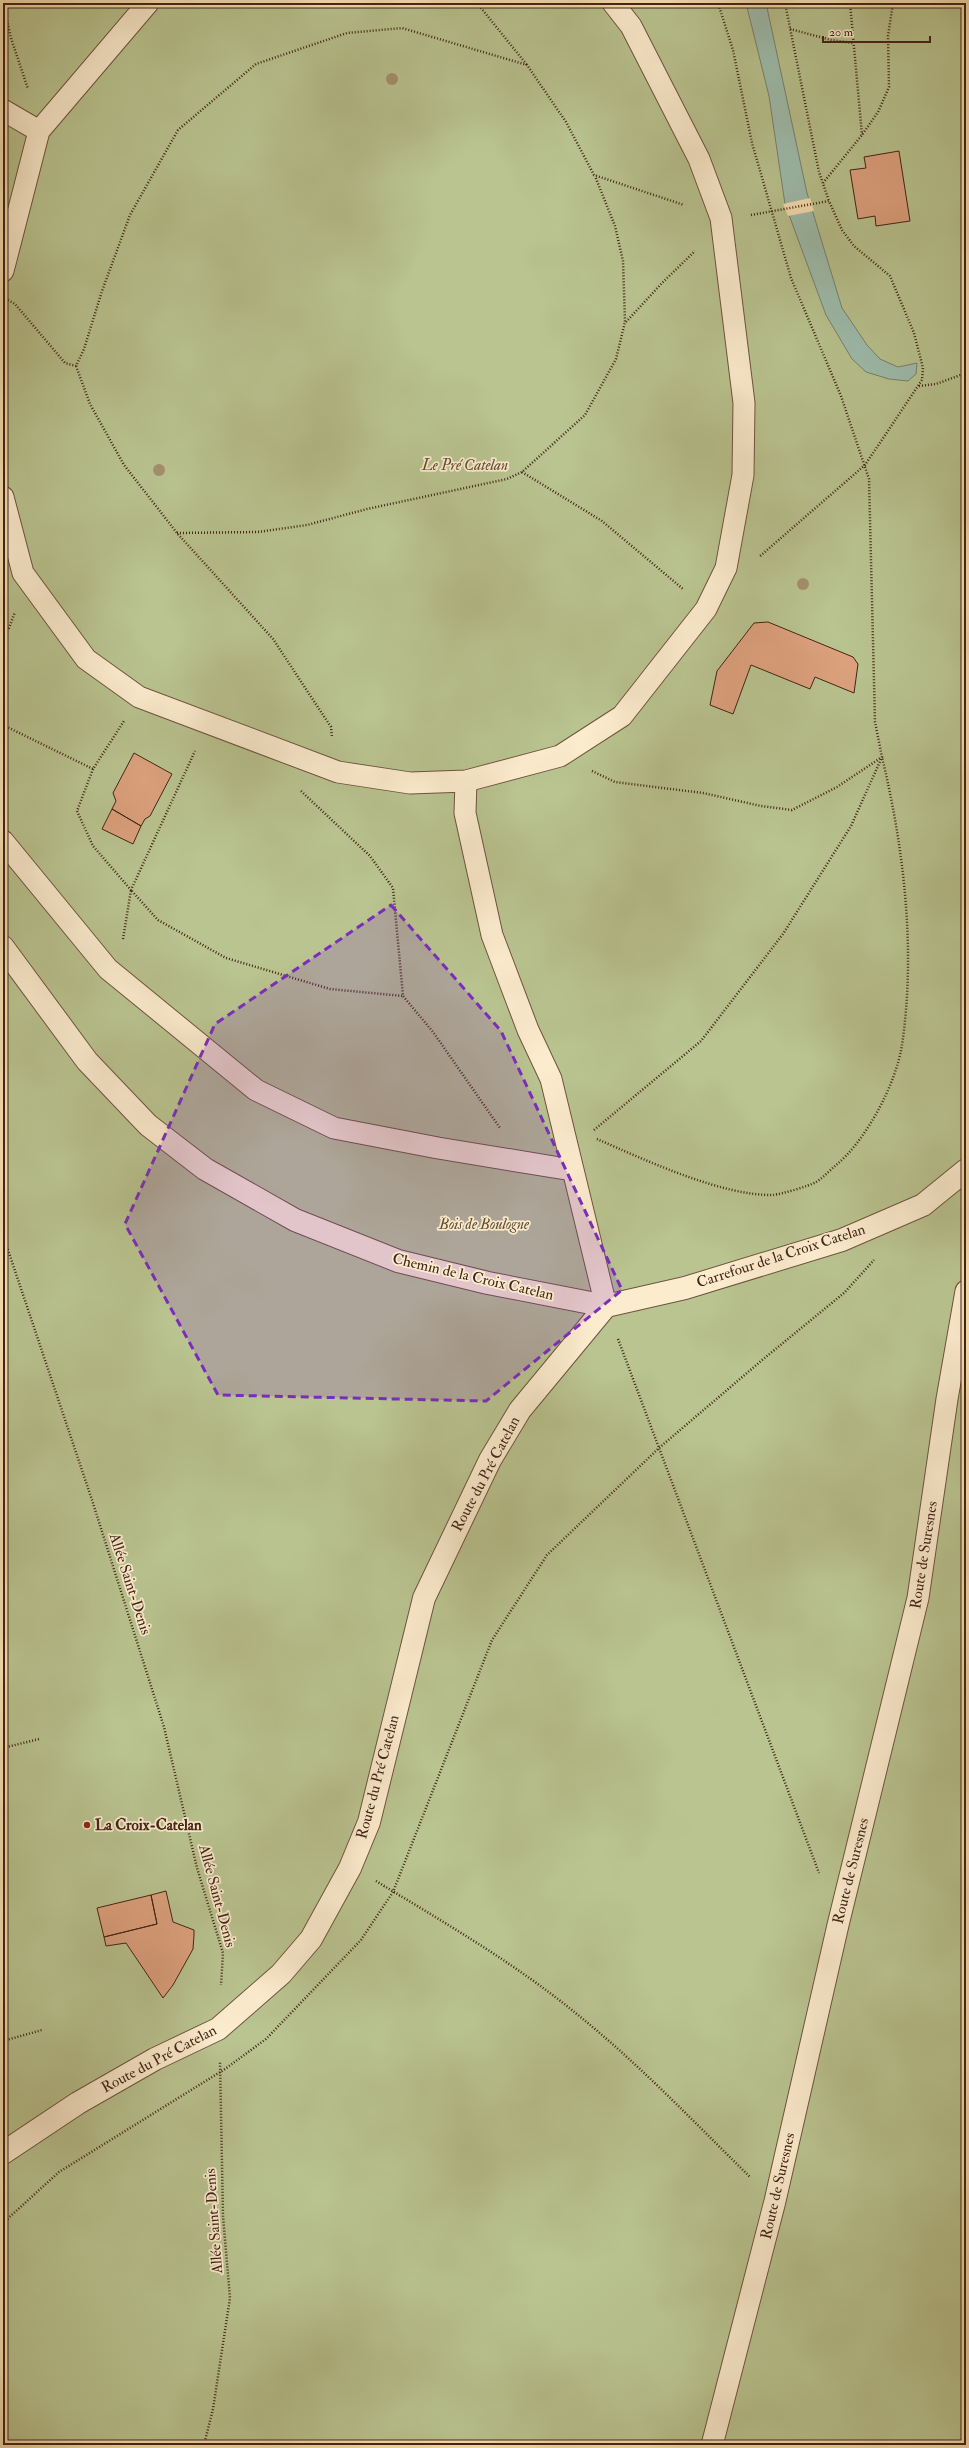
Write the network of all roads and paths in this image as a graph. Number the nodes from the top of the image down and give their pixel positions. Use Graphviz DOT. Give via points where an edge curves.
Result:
graph roads {
  1 [pos="3,3"];
  2 [pos="148,3"];
  3 [pos="477,3"];
  4 [pos="614,3"];
  5 [pos="718,3"];
  6 [pos="785,3"];
  7 [pos="850,3"];
  8 [pos="893,3"];
  9 [pos="790,29"];
  10 [pos="853,42"];
  11 [pos="527,65"];
  12 [pos="3,110"];
  13 [pos="39,131"];
  14 [pos="862,135"];
  15 [pos="594,175"];
  16 [pos="823,183"];
  17 [pos="829,201"];
  18 [pos="771,212"];
  19 [pos="721,218"];
  20 [pos="3,271"];
  21 [pos="3,297"];
  22 [pos="625,322"];
  23 [pos="76,366"];
  24 [pos="966,373"];
  25 [pos="919,386"];
  26 [pos="865,465"];
  27 [pos="522,472"];
  28 [pos="3,497"];
  29 [pos="176,533"];
  30 [pos="726,568"];
  31 [pos="706,609"];
  32 [pos="139,697"];
  33 [pos="207,724"];
  34 [pos="3,725"];
  35 [pos="560,756"];
  36 [pos="882,757"];
  37 [pos="93,769"];
  38 [pos="338,772"];
  39 [pos="466,781"];
  40 [pos="295,786"];
  41 [pos="3,841"];
  42 [pos="131,890"];
  43 [pos="3,947"];
  44 [pos="117,975"];
  45 [pos="403,996"];
  46 [pos="587,1135"];
  47 [pos="566,1141"];
  48 [pos="527,1162"];
  49 [pos="572,1170"];
  50 [pos="966,1170"];
  51 [pos="3,1235"];
  52 [pos="876,1258"];
  53 [pos="966,1292"];
  54 [pos="606,1306"];
  55 [pos="659,1448"];
  56 [pos="39,1739"];
  57 [pos="3,1748"];
  58 [pos="350,1868"];
  59 [pos="821,1880"];
  60 [pos="393,1892"];
  61 [pos="218,2029"];
  62 [pos="42,2030"];
  63 [pos="3,2041"];
  64 [pos="221,2071"];
  65 [pos="3,2153"];
  66 [pos="775,2201"];
  67 [pos="3,2223"];
  68 [pos="204,2445"];
  69 [pos="712,2445"];
  1 -- 13 [label="path"];
  2 -- 13 [label="lane"];
  3 -- 11 [label="path"];
  4 -- 19 [label="lane" via="631,26 700,159"];
  5 -- 18 [label="path" via="733,50 752,143"];
  6 -- 9 [label="path"];
  7 -- 10 [label="path"];
  8 -- 14 [label="path" via="888,36 889,87 878,112"];
  9 -- 10 [label="path" via="831,40"];
  9 -- 16 [label="path"];
  10 -- 14 [label="path"];
  11 -- 15 [label="path" via="566,122"];
  11 -- 23 [label="path" via="402,28 348,33 256,64 178,130 130,215"];
  12 -- 13 [label="lane"];
  13 -- 20 [label="lane"];
  14 -- 16 [label="path"];
  15 -- 19 [label="path"];
  15 -- 22 [label="path" via="615,226 623,261"];
  16 -- 17 [label="path"];
  17 -- 18 [label="path"];
  17 -- 25 [label="path" via="842,230 854,246 890,276 914,332 920,354 923,368"];
  18 -- 19 [label="path"];
  18 -- 26 [label="path" via="791,278 841,396"];
  19 -- 22 [label="path" via="702,245"];
  19 -- 30 [label="lane" via="744,403 743,475"];
  21 -- 23 [label="path" via="15,304 65,363"];
  22 -- 27 [label="path" via="616,359 585,415"];
  23 -- 29 [label="path" via="90,404 124,464"];
  24 -- 25 [label="path" via="936,384"];
  25 -- 26 [label="path"];
  26 -- 30 [label="path" via="757,558"];
  26 -- 36 [label="path" via="869,479 875,722"];
  27 -- 29 [label="path" via="507,479 307,525 258,532"];
  27 -- 31 [label="path" via="602,521"];
  28 -- 32 [label="lane" via="23,573 86,659"];
  29 -- 38 [label="path" via="273,639 331,727"];
  30 -- 31 [label="lane"];
  31 -- 35 [label="lane" via="622,716"];
  32 -- 33 [label="lane"];
  32 -- 37 [label="path"];
  33 -- 38 [label="lane"];
  33 -- 42 [label="path"];
  34 -- 37 [label="path"];
  35 -- 36 [label="path" via="615,782 703,793 792,810 837,787"];
  35 -- 39 [label="lane"];
  36 -- 46 [label="path" via="851,826 787,927 701,1041"];
  36 -- 46 [label="path" via="893,802 909,968 900,1053 887,1092 869,1127 848,1156 816,1182 774,1195 725,1189"];
  37 -- 42 [label="path" via="77,811 93,846"];
  38 -- 39 [label="lane" via="410,783"];
  39 -- 47 [label="lane" via="465,813 492,935 528,1030 551,1079"];
  40 -- 45 [label="path" via="370,856 393,888"];
  41 -- 44 [label="lane" via="108,969"];
  42 -- 44 [label="path"];
  42 -- 45 [label="path" via="158,920 226,958 330,989"];
  43 -- 54 [label="street, Chemin de la Croix Catelan" via="87,1061 148,1125 205,1169 295,1220 398,1261 488,1283"];
  44 -- 48 [label="lane" via="256,1090 334,1128"];
  45 -- 48 [label="path" via="433,1032 481,1103"];
  46 -- 47 [label="path"];
  47 -- 49 [label="lane"];
  48 -- 49 [label="lane"];
  49 -- 54 [label="lane"];
  50 -- 54 [label="street, Carrefour de la Croix Catelan" via="923,1205 842,1240 685,1288"];
  51 -- 61 [label="path, Allée Saint-Denis" via="164,1727 197,1868 223,1953"];
  52 -- 55 [label="path" via="844,1293"];
  53 -- 66 [label="lane, Route de Suresnes" via="947,1399 918,1598 838,1925"];
  54 -- 55 [label="path"];
  54 -- 58 [label="street, Route du Pré Catelan" via="520,1410 490,1460 424,1598 369,1822"];
  55 -- 59 [label="path"];
  55 -- 60 [label="path" via="547,1555 492,1640"];
  56 -- 57 [label="path"];
  58 -- 60 [label="path"];
  58 -- 61 [label="street, Route du Pré Catelan" via="311,1939 281,1974"];
  60 -- 64 [label="path" via="361,1940 312,1992 266,2039"];
  60 -- 66 [label="path" via="477,1944 578,2014 628,2058"];
  61 -- 64 [label="path, Allée Saint-Denis"];
  61 -- 65 [label="street, Route du Pré Catelan" via="154,2060 85,2099"];
  62 -- 63 [label="path"];
  64 -- 67 [label="path" via="60,2172"];
  64 -- 68 [label="path, Allée Saint-Denis" via="223,2216 230,2298 213,2409"];
  66 -- 69 [label="lane, Route de Suresnes"];
}
